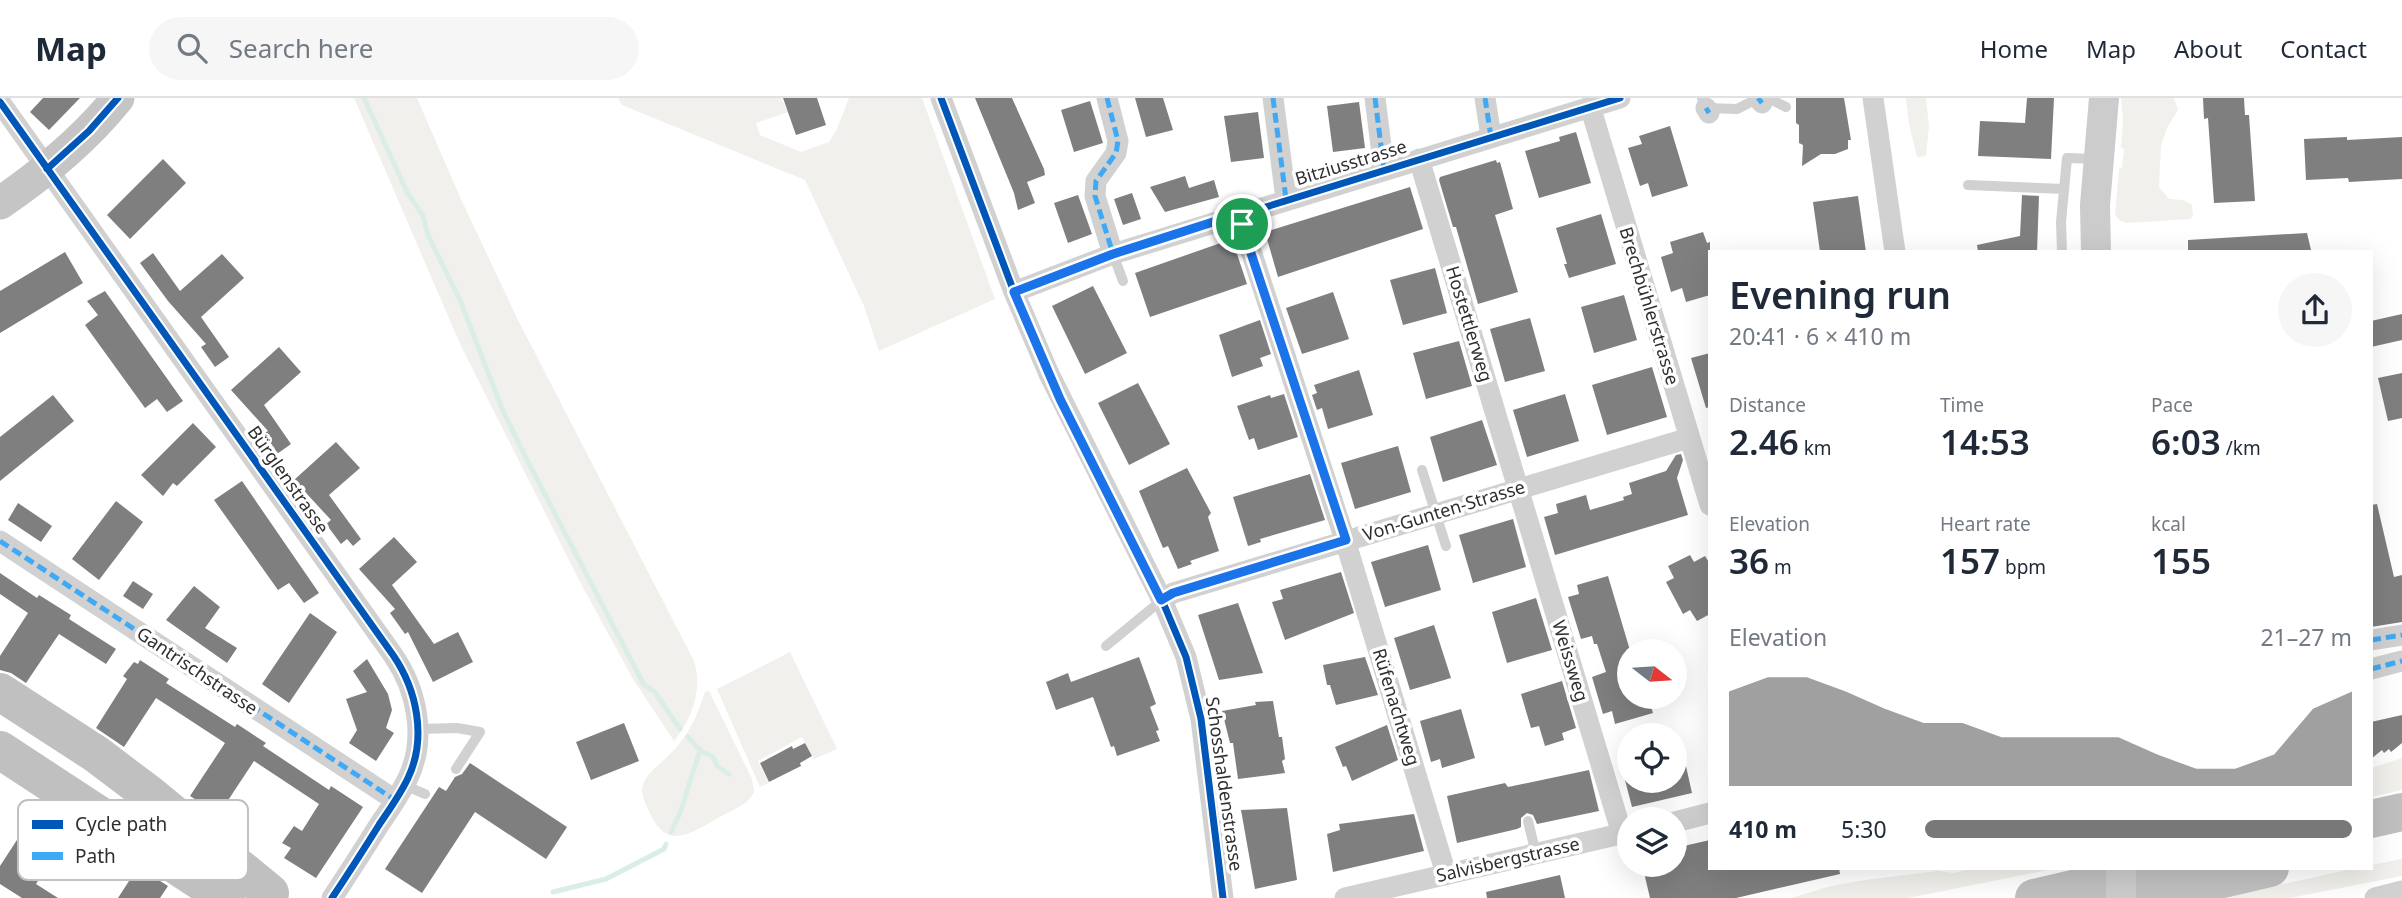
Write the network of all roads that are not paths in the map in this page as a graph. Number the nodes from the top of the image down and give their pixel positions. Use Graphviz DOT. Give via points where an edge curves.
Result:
graph roads {
  1 [pos="118,98"];
  2 [pos="941,98"];
  3 [pos="1107,98"];
  4 [pos="1273,98"];
  5 [pos="1375,98"];
  6 [pos="1485,98"];
  7 [pos="1620,98"];
  8 [pos="1873,98"];
  9 [pos="2104,98"];
  10 [pos="1762,99"];
  11 [pos="0,102"];
  12 [pos="1590,106"];
  13 [pos="1706,107"];
  14 [pos="1786,107"];
  15 [pos="1491,137"];
  16 [pos="1419,159"];
  17 [pos="2099,159"];
  18 [pos="47,169"];
  19 [pos="1384,170"];
  20 [pos="1968,185"];
  21 [pos="2064,189"];
  22 [pos="1286,199"];
  23 [pos="0,204"];
  24 [pos="1238,214"];
  25 [pos="1895,250"];
  26 [pos="2062,250"];
  27 [pos="2095,250"];
  28 [pos="1113,254"];
  29 [pos="1123,281"];
  30 [pos="1014,292"];
  31 [pos="1689,438"];
  32 [pos="1422,470"];
  33 [pos="1518,489"];
  34 [pos="1708,499"];
  35 [pos="1436,513"];
  36 [pos="1346,540"];
  37 [pos="0,541"];
  38 [pos="1446,546"];
  39 [pos="1161,600"];
  40 [pos="2402,635"];
  41 [pos="2373,640"];
  42 [pos="1106,646"];
  43 [pos="2402,661"];
  44 [pos="2373,668"];
  45 [pos="0,692"];
  46 [pos="0,720"];
  47 [pos="418,729"];
  48 [pos="0,750"];
  49 [pos="456,769"];
  50 [pos="400,792"];
  51 [pos="425,794"];
  52 [pos="76,800"];
  53 [pos="125,800"];
  54 [pos="156,800"];
  55 [pos="1618,807"];
  56 [pos="2402,812"];
  57 [pos="1708,813"];
  58 [pos="1687,818"];
  59 [pos="2373,819"];
  60 [pos="1528,821"];
  61 [pos="1617,835"];
  62 [pos="2402,837"];
  63 [pos="2373,844"];
  64 [pos="1536,854"];
  65 [pos="2121,870"];
  66 [pos="2154,870"];
  67 [pos="2261,870"];
  68 [pos="1446,874"];
  69 [pos="248,875"];
  70 [pos="248,879"];
  71 [pos="199,880"];
  72 [pos="2402,891"];
  73 [pos="274,896"];
  74 [pos="226,898"];
  75 [pos="332,898"];
  76 [pos="1223,898"];
  77 [pos="1345,898"];
  78 [pos="2034,898"];
  79 [pos="2121,898"];
  80 [pos="2141,898"];
  81 [pos="2375,898"];
  1 -- 18 [label="main road"];
  2 -- 30 [label="street, Schosshaldenstrasse"];
  3 -- 28 [label="street" via="1118,141 1096,181 1095,196"];
  4 -- 22 [label="street"];
  5 -- 19 [label="street"];
  6 -- 15 [label="street"];
  7 -- 12 [label="street, Bitziusstrasse"];
  8 -- 25 [label="street"];
  9 -- 17 [label="main road"];
  10 -- 13 [label="lane" via="1737,109"];
  10 -- 14 [label="lane"];
  11 -- 18 [label="street, Bürglenstrasse"];
  12 -- 15 [label="street, Bitziusstrasse"];
  12 -- 31 [label="street, Brechbühlerstrasse"];
  15 -- 16 [label="street, Bitziusstrasse"];
  16 -- 19 [label="street, Bitziusstrasse"];
  16 -- 33 [label="street, Hostettlerweg"];
  17 -- 21 [label="lane" via="2067,158"];
  17 -- 27 [label="main road"];
  18 -- 23 [label="main road"];
  18 -- 47 [label="street, Bürglenstrasse" via="398,663 413,697"];
  19 -- 22 [label="street, Bitziusstrasse"];
  20 -- 21 [label="lane"];
  21 -- 26 [label="lane"];
  22 -- 24 [label="street, Bitziusstrasse"];
  24 -- 28 [label="street, Bitziusstrasse"];
  24 -- 36 [label="street, Rüfenachtweg"];
  28 -- 29 [label="lane"];
  28 -- 30 [label="street, Bitziusstrasse"];
  30 -- 39 [label="street, Schosshaldenstrasse" via="1060,399"];
  31 -- 33 [label="street, Von-Gunten-Strasse"];
  31 -- 34 [label="street, Brechbühlerstrasse"];
  32 -- 35 [label="lane"];
  33 -- 35 [label="street, Von-Gunten-Strasse"];
  33 -- 55 [label="street, Weissweg"];
  35 -- 36 [label="street, Von-Gunten-Strasse"];
  35 -- 38 [label="lane"];
  36 -- 39 [label="street, Von-Gunten-Strasse"];
  36 -- 68 [label="street, Rüfenachtweg"];
  37 -- 50 [label="street, Gantrischstrasse"];
  39 -- 42 [label="lane"];
  39 -- 76 [label="street, Schosshaldenstrasse" via="1186,657 1201,719"];
  40 -- 41 [label="street"];
  43 -- 44 [label="street"];
  45 -- 54 [label="highway" via="96,754"];
  46 -- 53 [label="highway"];
  47 -- 49 [label="lane" via="480,732"];
  47 -- 50 [label="street, Bürglenstrasse" via="414,760"];
  48 -- 52 [label="highway"];
  50 -- 51 [label="lane"];
  50 -- 75 [label="street, Bürglenstrasse"];
  56 -- 59 [label="highway"];
  57 -- 58 [label="street"];
  60 -- 64 [label="lane"];
  61 -- 64 [label="street, Salvisbergstrasse"];
  62 -- 63 [label="highway"];
  64 -- 68 [label="street, Salvisbergstrasse"];
  65 -- 79 [label="main road, bridge"];
  66 -- 78 [label="highway"];
  67 -- 80 [label="highway"];
  68 -- 77 [label="street, Salvisbergstrasse"];
  69 -- 73 [label="highway"];
  70 -- 73 [label="highway"];
  71 -- 74 [label="highway"];
  72 -- 81 [label="street"];
}
